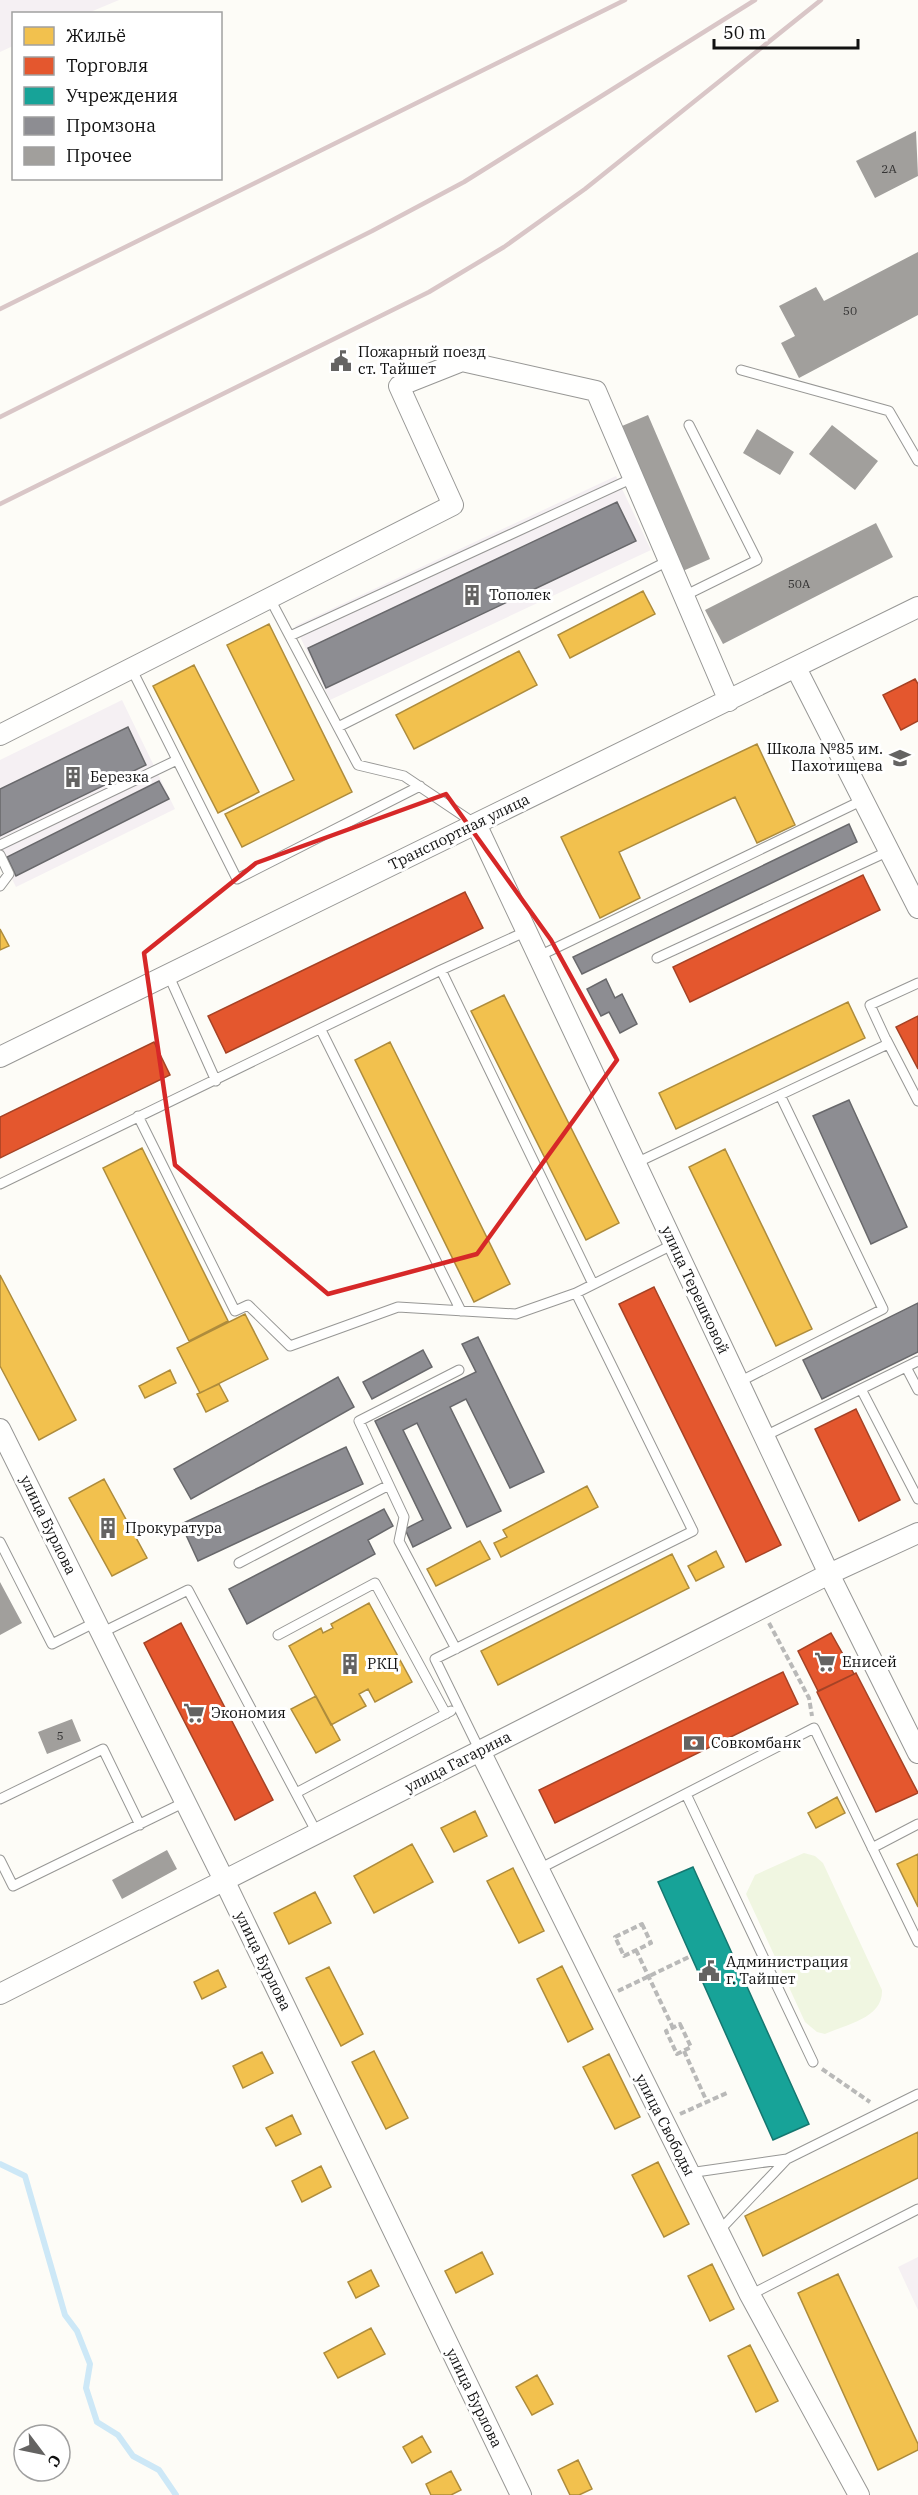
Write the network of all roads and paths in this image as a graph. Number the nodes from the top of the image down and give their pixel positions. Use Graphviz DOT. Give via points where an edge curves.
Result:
graph roads {
  1 [pos="741,370"];
  2 [pos="689,425"];
  3 [pos="918,461"];
  4 [pos="633,478"];
  5 [pos="668,561"];
  6 [pos="269,597"];
  7 [pos="684,597"];
  8 [pos="918,607"];
  9 [pos="290,636"];
  10 [pos="131,668"];
  11 [pos="796,668"];
  12 [pos="729,701"];
  13 [pos="338,727"];
  14 [pos="0,735"];
  15 [pos="177,760"];
  16 [pos="420,786"];
  17 [pos="863,800"];
  18 [pos="476,824"];
  19 [pos="0,845"];
  20 [pos="889,851"];
  21 [pos="0,855"];
  22 [pos="0,886"];
  23 [pos="918,908"];
  24 [pos="527,931"];
  25 [pos="539,956"];
  26 [pos="657,958"];
  27 [pos="441,970"];
  28 [pos="168,974"];
  29 [pos="918,983"];
  30 [pos="321,1030"];
  31 [pos="886,1038"];
  32 [pos="0,1056"];
  33 [pos="216,1081"];
  34 [pos="780,1095"];
  35 [pos="918,1101"];
  36 [pos="138,1116"];
  37 [pos="636,1163"];
  38 [pos="0,1184"];
  39 [pos="674,1244"];
  40 [pos="593,1284"];
  41 [pos="576,1293"];
  42 [pos="461,1311"];
  43 [pos="918,1361"];
  44 [pos="906,1367"];
  45 [pos="459,1371"];
  46 [pos="739,1382"];
  47 [pos="861,1389"];
  48 [pos="918,1390"];
  49 [pos="0,1429"];
  50 [pos="765,1437"];
  51 [pos="389,1485"];
  52 [pos="918,1499"];
  53 [pos="918,1533"];
  54 [pos="0,1542"];
  55 [pos="239,1563"];
  56 [pos="829,1574"];
  57 [pos="762,1609"];
  58 [pos="98,1627"];
  59 [pos="278,1635"];
  60 [pos="456,1649"];
  61 [pos="458,1707"];
  62 [pos="446,1714"];
  63 [pos="814,1728"];
  64 [pos="480,1751"];
  65 [pos="918,1753"];
  66 [pos="296,1793"];
  67 [pos="686,1794"];
  68 [pos="0,1799"];
  69 [pos="185,1802"];
  70 [pos="918,1824"];
  71 [pos="140,1825"];
  72 [pos="317,1833"];
  73 [pos="872,1848"];
  74 [pos="0,1860"];
  75 [pos="537,1870"];
  76 [pos="224,1880"];
  77 [pos="918,1942"];
  78 [pos="636,1950"];
  79 [pos="691,1956"];
  80 [pos="649,1976"];
  81 [pos="0,1994"];
  82 [pos="602,1999"];
  83 [pos="673,2028"];
  84 [pos="684,2050"];
  85 [pos="813,2062"];
  86 [pos="729,2092"];
  87 [pos="918,2094"];
  88 [pos="707,2102"];
  89 [pos="883,2111"];
  90 [pos="663,2122"];
  91 [pos="787,2159"];
  92 [pos="689,2173"];
  93 [pos="918,2209"];
  94 [pos="718,2232"];
  95 [pos="750,2295"];
  96 [pos="521,2495"];
  97 [pos="859,2495"];
  1 -- 3 [label="lane" via="889,411"];
  2 -- 7 [label="lane" via="757,560"];
  4 -- 5 [label="street"];
  4 -- 6 [label="street" via="596,391 462,361 399,386 453,505"];
  4 -- 9 [label="lane"];
  5 -- 7 [label="street"];
  5 -- 13 [label="lane"];
  6 -- 9 [label="lane"];
  6 -- 10 [label="street"];
  7 -- 12 [label="street"];
  8 -- 11 [label="street, Транспортная улица"];
  9 -- 13 [label="lane"];
  10 -- 14 [label="street"];
  10 -- 15 [label="lane"];
  11 -- 12 [label="street, Транспортная улица"];
  11 -- 17 [label="street"];
  12 -- 18 [label="street, Транспортная улица"];
  13 -- 16 [label="lane" via="358,765 404,776"];
  15 -- 16 [label="lane" via="237,879"];
  15 -- 19 [label="lane"];
  16 -- 18 [label="lane"];
  17 -- 20 [label="street"];
  17 -- 25 [label="lane"];
  18 -- 24 [label="street, улица Терешковой"];
  18 -- 28 [label="street, Транспортная улица"];
  20 -- 23 [label="street"];
  20 -- 26 [label="lane"];
  21 -- 22 [label="lane" via="9,874"];
  24 -- 25 [label="street, улица Терешковой"];
  24 -- 27 [label="lane"];
  25 -- 37 [label="street, улица Терешковой"];
  27 -- 30 [label="lane"];
  27 -- 40 [label="lane"];
  28 -- 32 [label="street, Транспортная улица"];
  28 -- 33 [label="lane"];
  29 -- 31 [label="lane" via="870,1005"];
  30 -- 33 [label="lane"];
  30 -- 42 [label="lane"];
  31 -- 34 [label="lane" via="888,1044"];
  31 -- 35 [label="lane"];
  33 -- 36 [label="lane"];
  34 -- 37 [label="lane"];
  34 -- 46 [label="lane" via="883,1309"];
  36 -- 38 [label="lane"];
  36 -- 42 [label="lane" via="235,1311 248,1305 290,1346 398,1306"];
  37 -- 39 [label="street, улица Терешковой"];
  39 -- 40 [label="lane"];
  39 -- 46 [label="street, улица Терешковой"];
  40 -- 41 [label="lane"];
  41 -- 42 [label="lane" via="516,1314"];
  41 -- 60 [label="lane" via="693,1531"];
  43 -- 44 [label="lane"];
  44 -- 47 [label="lane"];
  44 -- 48 [label="lane"];
  45 -- 51 [label="lane" via="359,1421"];
  46 -- 50 [label="street, улица Терешковой"];
  47 -- 50 [label="lane"];
  47 -- 52 [label="lane"];
  49 -- 58 [label="street, улица Бурлова"];
  50 -- 56 [label="street, улица Терешковой"];
  51 -- 55 [label="lane"];
  51 -- 60 [label="lane" via="404,1517 399,1541"];
  53 -- 56 [label="street, улица Гагарина"];
  54 -- 58 [label="lane" via="52,1644"];
  56 -- 57 [label="street, улица Гагарина"];
  56 -- 65 [label="street, улица Терешковой"];
  57 -- 63 [label="path" via="809,1698"];
  57 -- 64 [label="street, улица Гагарина"];
  58 -- 66 [label="lane" via="188,1590"];
  58 -- 69 [label="street, улица Бурлова"];
  59 -- 62 [label="lane" via="375,1583"];
  60 -- 61 [label="lane" via="435,1659"];
  61 -- 62 [label="lane"];
  61 -- 64 [label="lane"];
  62 -- 66 [label="lane"];
  63 -- 67 [label="lane"];
  63 -- 73 [label="lane"];
  64 -- 72 [label="street, улица Гагарина"];
  64 -- 75 [label="street, улица Свободы"];
  66 -- 72 [label="lane"];
  67 -- 75 [label="lane"];
  67 -- 85 [label="lane"];
  68 -- 71 [label="lane" via="103,1749"];
  69 -- 71 [label="lane"];
  69 -- 76 [label="street, улица Бурлова"];
  70 -- 73 [label="lane"];
  71 -- 74 [label="lane" via="13,1886"];
  72 -- 76 [label="street, улица Гагарина"];
  73 -- 77 [label="lane"];
  75 -- 82 [label="street, улица Свободы"];
  76 -- 81 [label="street, улица Гагарина"];
  76 -- 96 [label="street, улица Бурлова"];
  78 -- 78 [label="path" via="624,1956 615,1937 642,1924 651,1943"];
  78 -- 80 [label="path"];
  79 -- 80 [label="path"];
  80 -- 82 [label="path"];
  80 -- 83 [label="path"];
  82 -- 90 [label="street, улица Свободы"];
  83 -- 84 [label="path" via="680,2025 691,2047"];
  83 -- 84 [label="path" via="666,2031 677,2054"];
  84 -- 88 [label="path"];
  85 -- 89 [label="path"];
  86 -- 88 [label="path"];
  87 -- 89 [label="lane"];
  88 -- 90 [label="path"];
  89 -- 91 [label="lane"];
  90 -- 92 [label="street, улица Свободы"];
  91 -- 92 [label="lane"];
  91 -- 94 [label="lane"];
  92 -- 94 [label="street, улица Свободы"];
  93 -- 95 [label="lane"];
  94 -- 95 [label="street, улица Свободы"];
  95 -- 97 [label="street, улица Свободы"];
}
